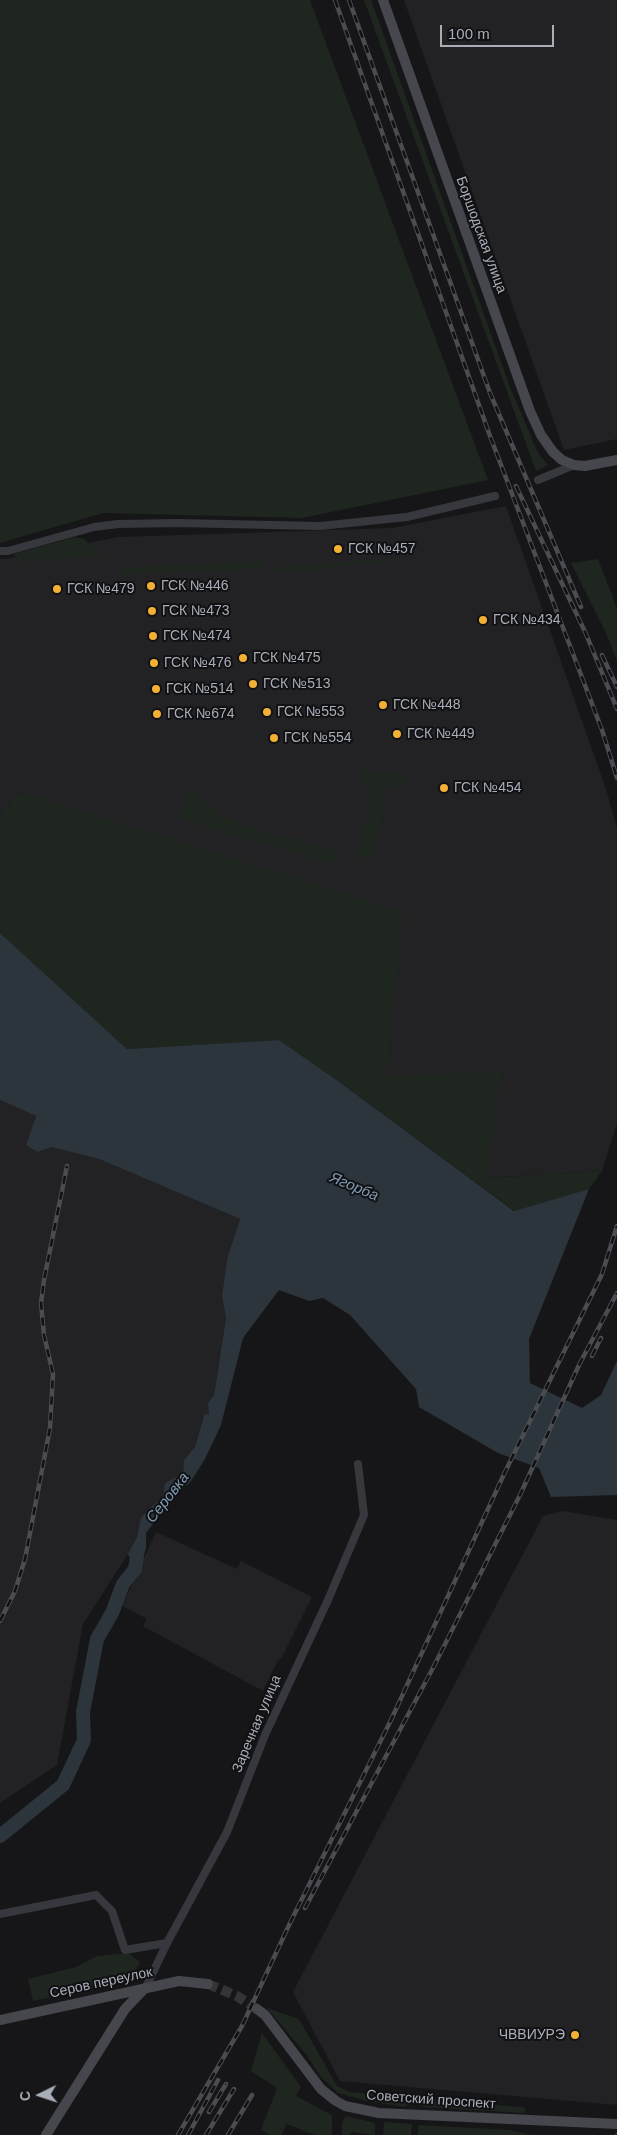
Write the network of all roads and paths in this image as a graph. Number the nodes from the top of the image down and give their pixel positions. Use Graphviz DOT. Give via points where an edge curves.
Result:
graph roads {
  1 [pos="383,0"];
  2 [pos="617,460"];
  3 [pos="574,465"];
  4 [pos="538,480"];
  5 [pos="494,496"];
  6 [pos="0,551"];
  7 [pos="358,1464"];
  8 [pos="0,1914"];
  9 [pos="167,1943"];
  10 [pos="208,1984"];
  11 [pos="146,1987"];
  12 [pos="258,2009"];
  13 [pos="0,2020"];
  14 [pos="617,2124"];
  15 [pos="46,2135"];
  1 -- 3 [label="street, Боршодская улица" via="530,410 553,452"];
  2 -- 3 [label="street"];
  3 -- 4 [label="street"];
  5 -- 6 [label="street" via="408,517 320,526 118,524"];
  7 -- 9 [label="street, Заречная улица" via="364,1515 265,1734 227,1832"];
  8 -- 9 [label="street" via="96,1895 112,1911 125,1950"];
  9 -- 11 [label="street, Заречная улица"];
  10 -- 11 [label="street, Серов переулок" via="179,1981"];
  11 -- 13 [label="street, Серов переулок"];
  11 -- 15 [label="street" via="126,2009"];
  12 -- 14 [label="street, Советский проспект" via="316,2082 345,2106 379,2113"];
}
